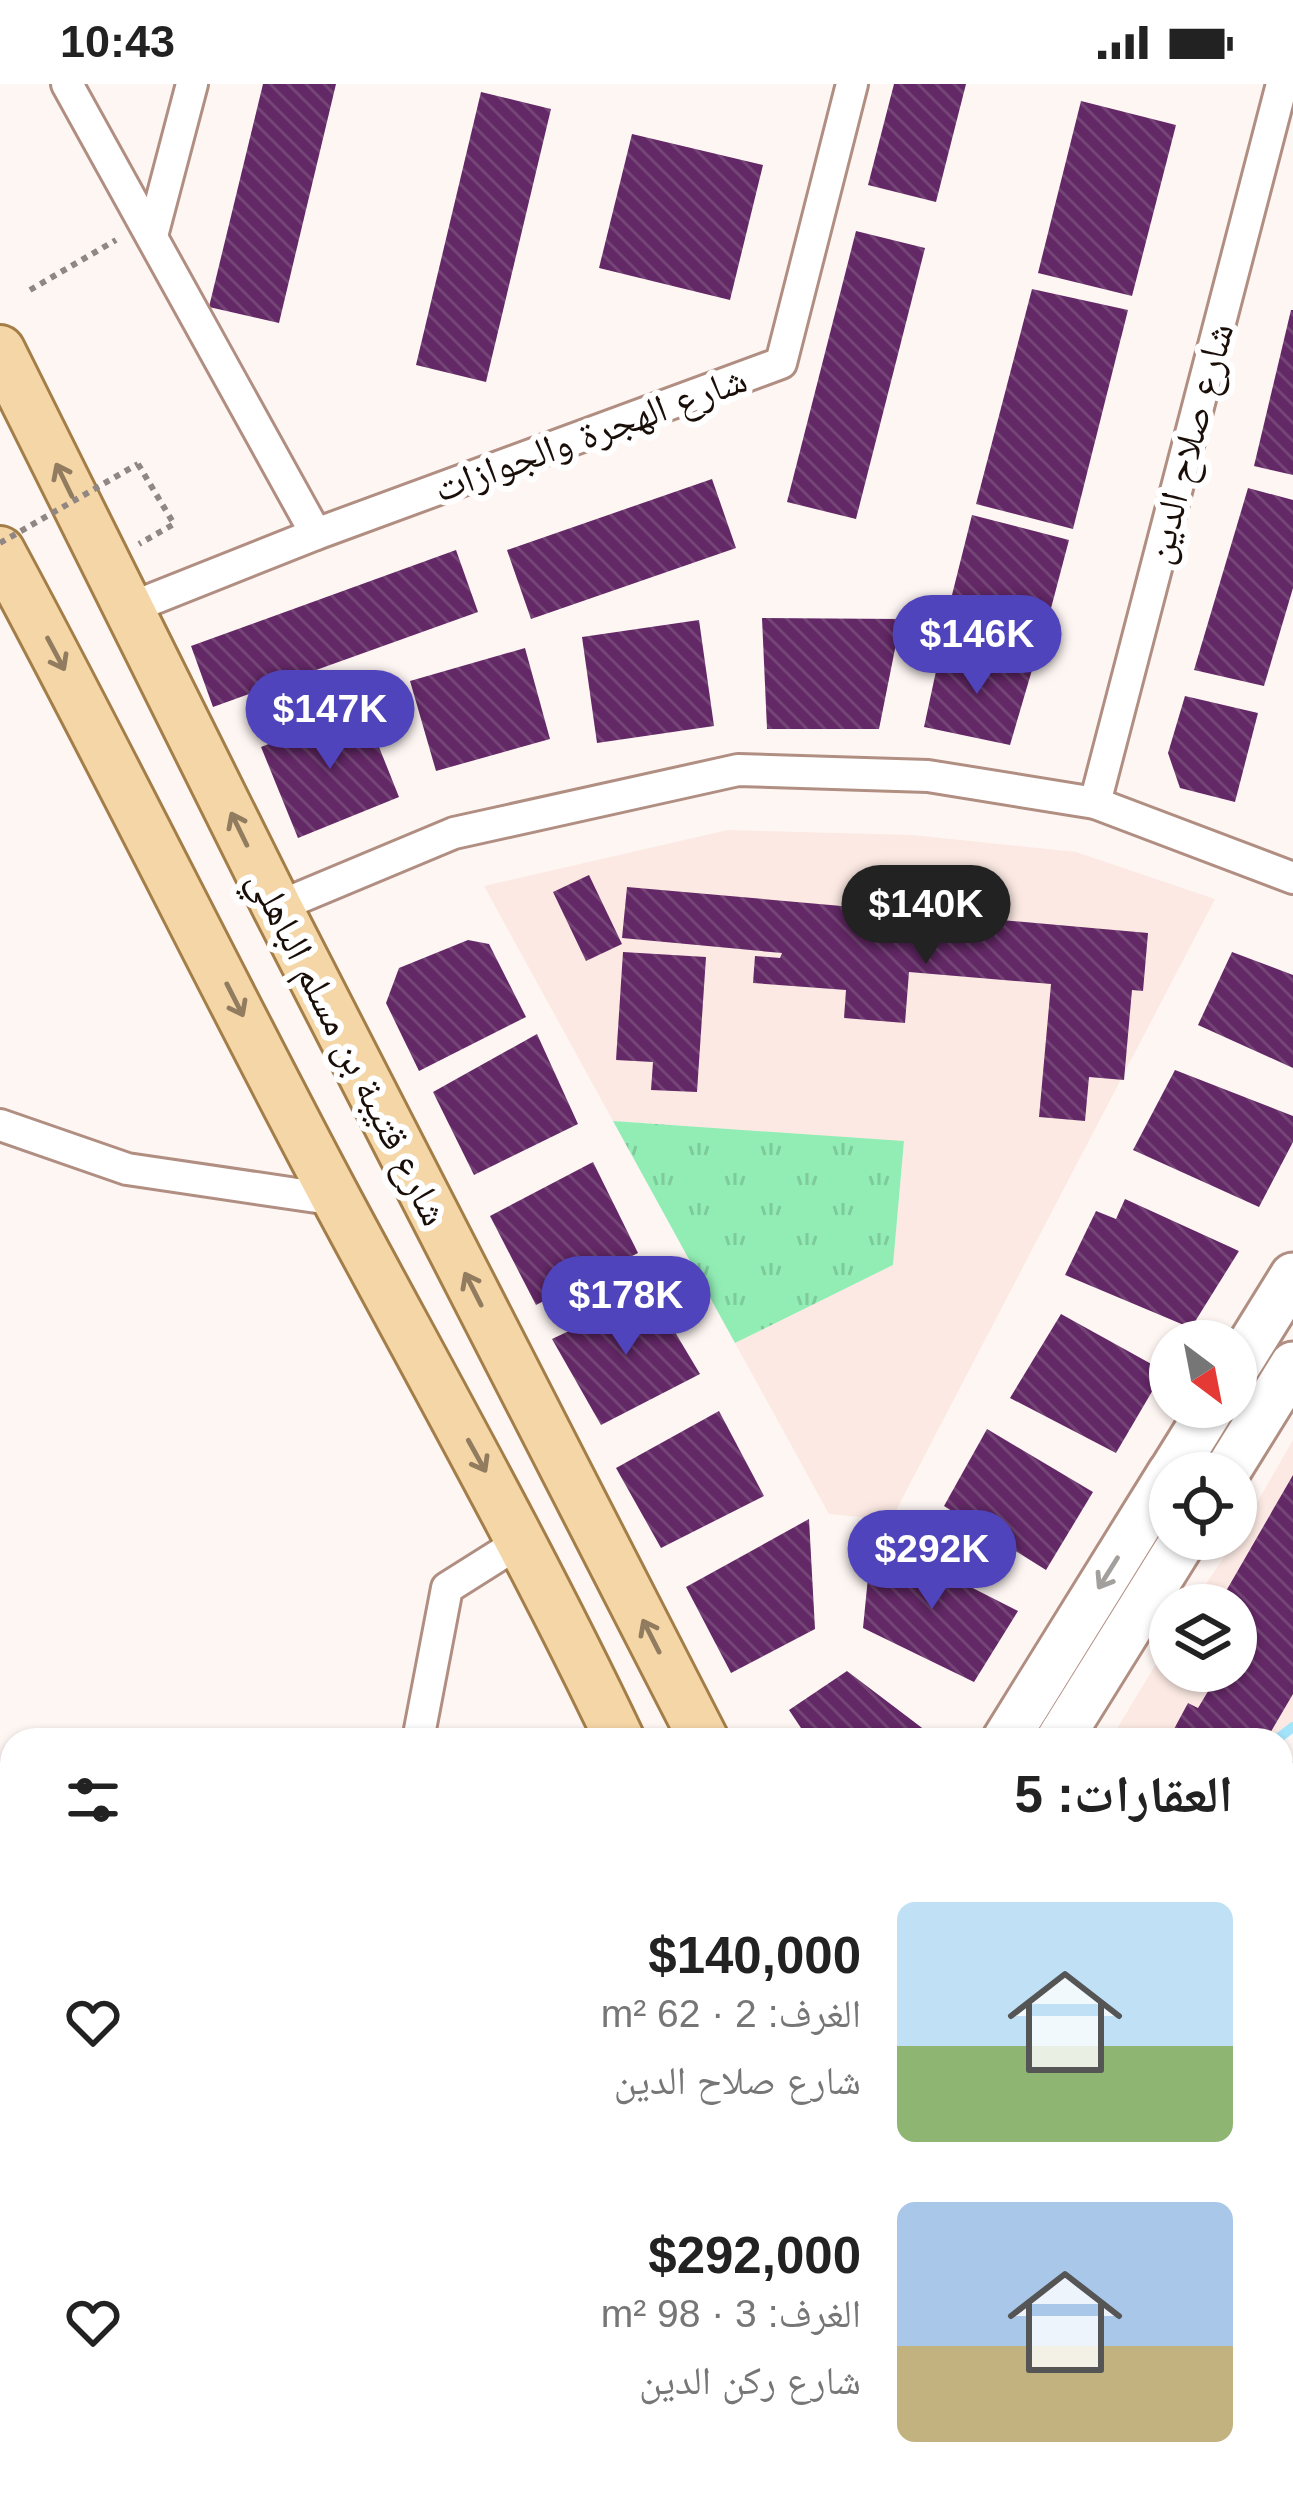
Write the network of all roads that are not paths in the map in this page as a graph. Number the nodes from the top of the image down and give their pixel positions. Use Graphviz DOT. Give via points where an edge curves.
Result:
graph roads {
  1 [pos="68,84"];
  2 [pos="192,84"];
  3 [pos="1282,84"];
  4 [pos="849,85"];
  5 [pos="149,229"];
  6 [pos="0,350"];
  7 [pos="316,533"];
  8 [pos="0,547"];
  9 [pos="130,608"];
  10 [pos="1095,803"];
  11 [pos="1293,878"];
  12 [pos="277,908"];
  13 [pos="0,1125"];
  14 [pos="337,1200"];
  15 [pos="1293,1276"];
  16 [pos="1257,1334"];
  17 [pos="1293,1365"];
  18 [pos="1239,1452"];
  19 [pos="1149,1508"];
  20 [pos="523,1540"];
  21 [pos="1171,1560"];
  22 [pos="596,1689"];
  23 [pos="420,1728"];
  24 [pos="614,1728"];
  25 [pos="638,1728"];
  26 [pos="698,1728"];
  27 [pos="1012,1728"];
  28 [pos="1066,1728"];
  1 -- 5 [label="street"];
  2 -- 5 [label="street"];
  3 -- 10 [label="street, شارع صلاح الدين"];
  4 -- 7 [label="street, شارع الهجرة والجوازات" via="781,363"];
  5 -- 7 [label="street"];
  9 -- 6 [label="main road, شارع قتيبة بن مسلم الباهلي, one-way"];
  7 -- 9 [label="street, شارع الهجرة والجوازات"];
  8 -- 14 [label="main road, شارع قتيبة بن مسلم الباهلي, one-way"];
  12 -- 9 [label="main road, شارع قتيبة بن مسلم الباهلي, one-way"];
  10 -- 11 [label="street"];
  10 -- 12 [label="street" via="928,776 738,770 454,833"];
  26 -- 12 [label="main road, شارع قتيبة بن مسلم الباهلي, one-way"];
  13 -- 14 [label="street" via="127,1169"];
  14 -- 20 [label="main road, شارع قتيبة بن مسلم الباهلي, one-way"];
  15 -- 16 [label="main road"];
  17 -- 18 [label="main road"];
  19 -- 27 [label="main road, one-way"];
  20 -- 22 [label="main road, شارع قتيبة بن مسلم الباهلي"];
  20 -- 23 [label="street" via="447,1588"];
  21 -- 28 [label="main road"];
  22 -- 24 [label="main road, شارع قتيبة بن مسلم الباهلي"];
  22 -- 25 [label="main road" via="627,1706"];
}
